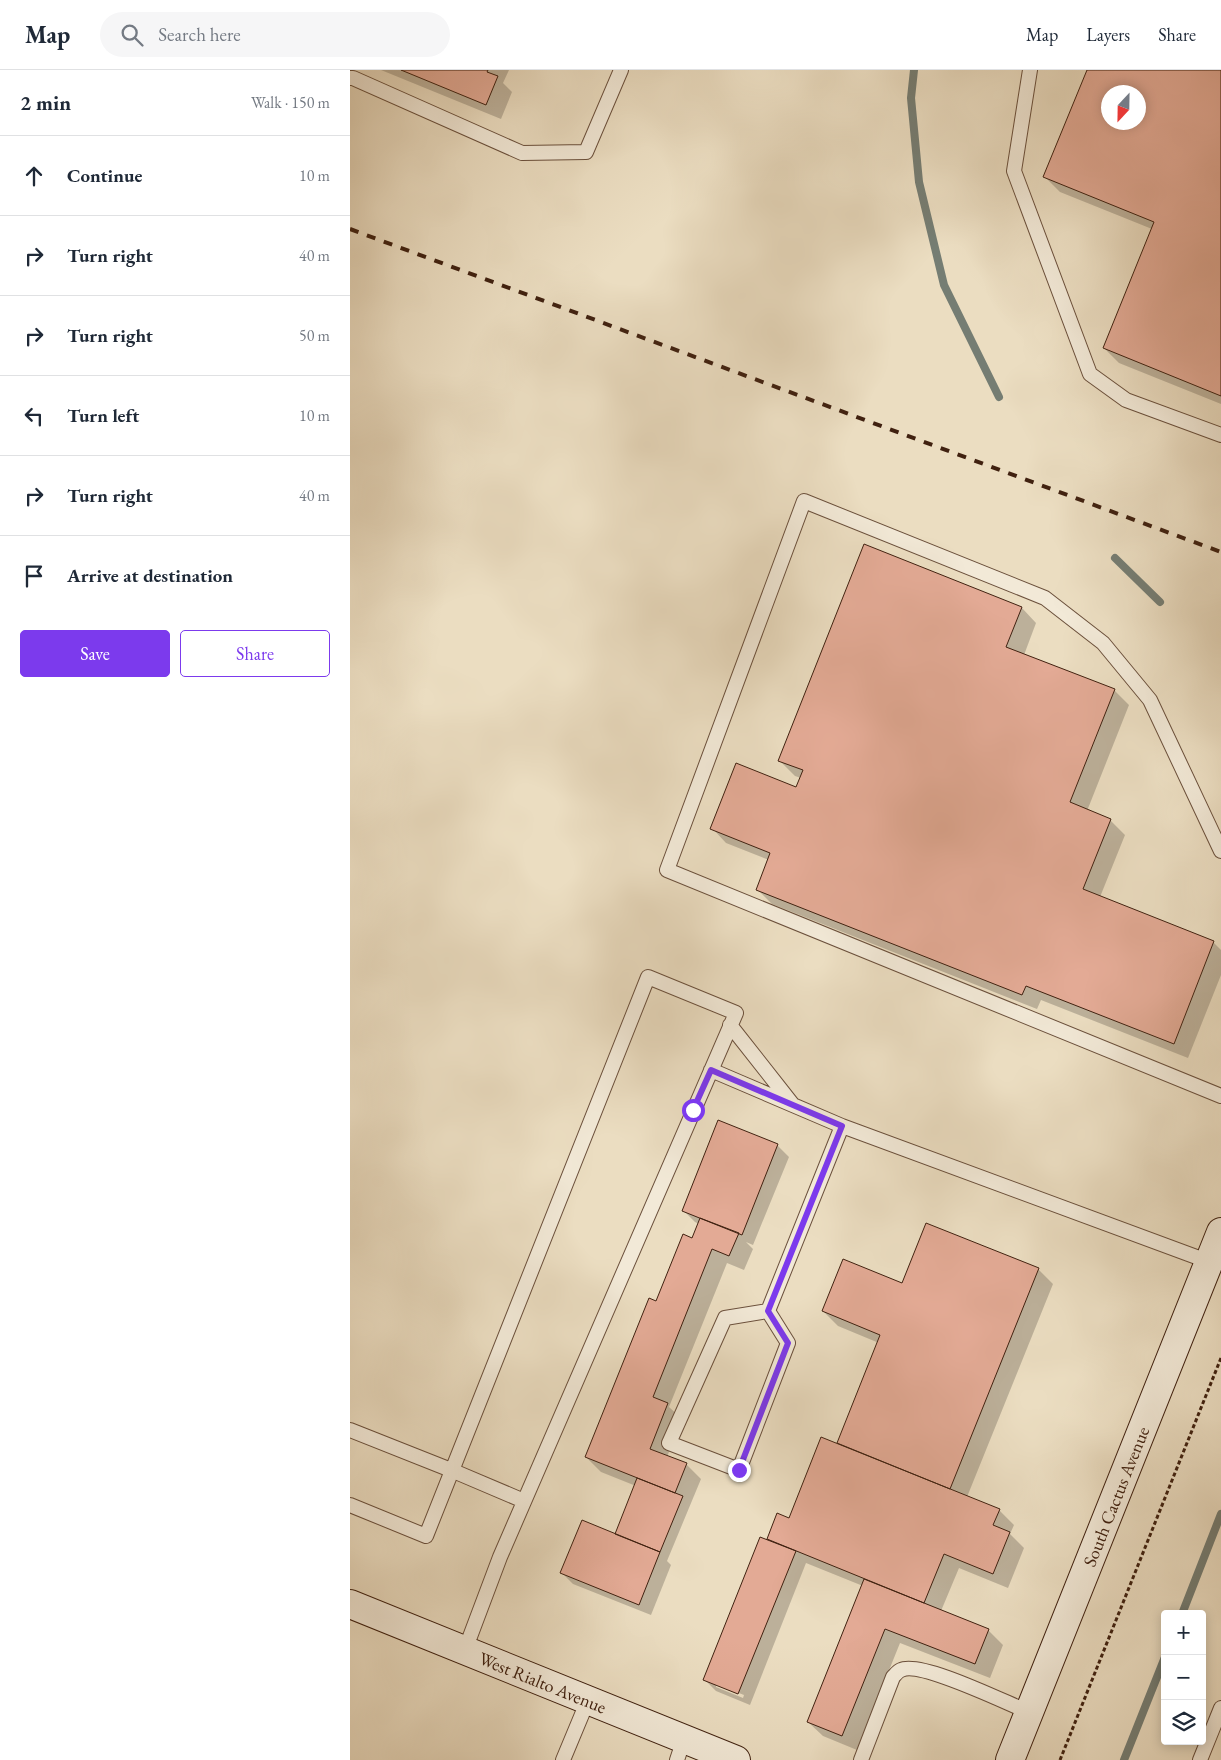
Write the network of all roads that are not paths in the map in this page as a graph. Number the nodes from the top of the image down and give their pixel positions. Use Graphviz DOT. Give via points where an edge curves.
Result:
graph roads {
  1 [pos="621,70"];
  2 [pos="1030,70"];
  3 [pos="350,78"];
  4 [pos="1221,436"];
  5 [pos="1221,850"];
  6 [pos="730,1025"];
  7 [pos="711,1070"];
  8 [pos="1221,1096"];
  9 [pos="795,1107"];
  10 [pos="842,1126"];
  11 [pos="1221,1232"];
  12 [pos="1210,1262"];
  13 [pos="768,1311"];
  14 [pos="350,1430"];
  15 [pos="451,1470"];
  16 [pos="524,1501"];
  17 [pos="350,1505"];
  18 [pos="350,1604"];
  19 [pos="465,1650"];
  20 [pos="588,1700"];
  21 [pos="1221,1708"];
  22 [pos="1029,1712"];
  23 [pos="680,1750"];
  24 [pos="563,1760"];
  25 [pos="736,1760"];
  26 [pos="861,1760"];
  27 [pos="1010,1760"];
  28 [pos="1200,1760"];
  1 -- 3 [label="lane" via="586,152 522,153"];
  2 -- 4 [label="lane" via="1014,171 1090,374 1126,400"];
  5 -- 8 [label="lane" via="1150,700 1103,642 1045,598 804,502 666,870"];
  6 -- 7 [label="lane"];
  6 -- 9 [label="lane"];
  6 -- 15 [label="lane" via="736,1013 648,978"];
  7 -- 9 [label="lane"];
  7 -- 16 [label="lane"];
  9 -- 10 [label="lane"];
  10 -- 12 [label="lane"];
  10 -- 13 [label="lane"];
  11 -- 12 [label="main road, South Cactus Avenue"];
  12 -- 22 [label="main road, South Cactus Avenue"];
  13 -- 13 [label="lane" via="725,1318 669,1443 739,1470 788,1343"];
  14 -- 15 [label="lane"];
  15 -- 16 [label="lane"];
  15 -- 17 [label="lane" via="426,1536"];
  16 -- 19 [label="lane"];
  18 -- 19 [label="main road, West Rialto Avenue"];
  19 -- 20 [label="main road, West Rialto Avenue"];
  20 -- 23 [label="main road, West Rialto Avenue"];
  20 -- 24 [label="lane"];
  21 -- 28 [label="lane"];
  22 -- 26 [label="lane" via="936,1673 902,1669 892,1677"];
  22 -- 27 [label="main road, South Cactus Avenue"];
  23 -- 25 [label="main road, West Rialto Avenue"];
}
